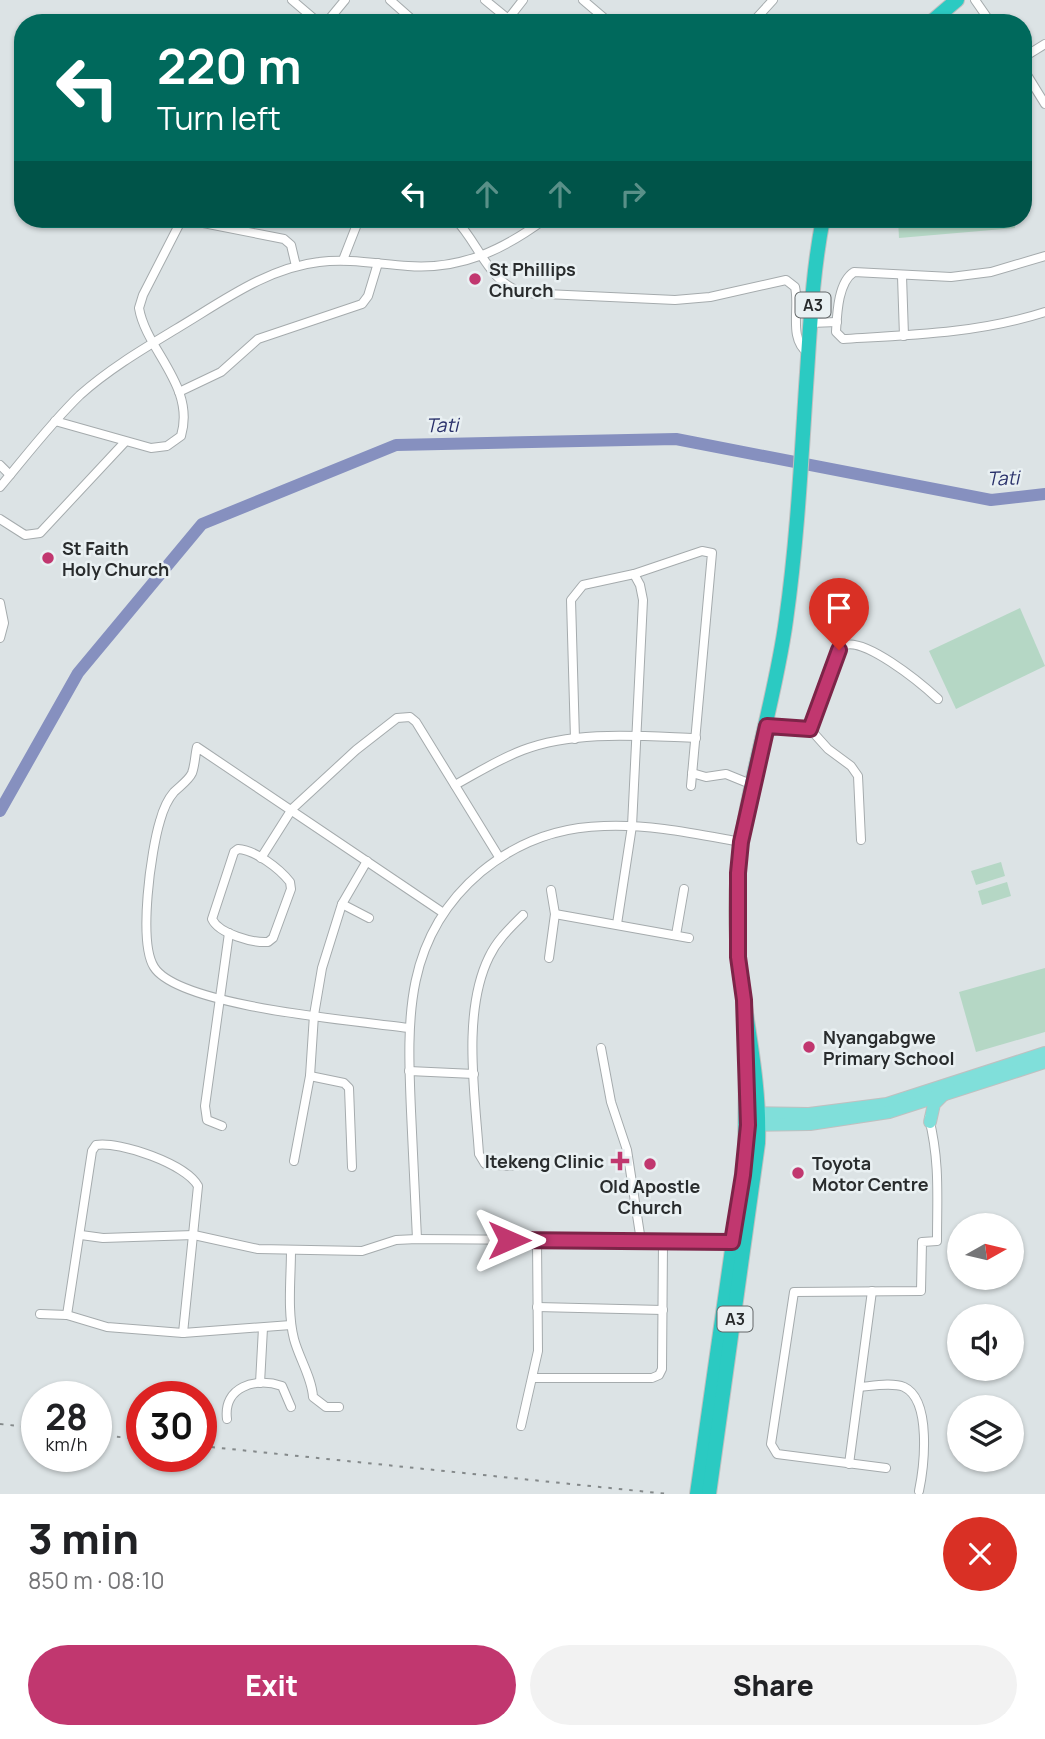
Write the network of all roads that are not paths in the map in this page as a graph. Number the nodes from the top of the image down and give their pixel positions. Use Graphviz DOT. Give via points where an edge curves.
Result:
graph roads {
  1 [pos="292,0"];
  2 [pos="345,0"];
  3 [pos="390,0"];
  4 [pos="485,0"];
  5 [pos="583,0"];
  6 [pos="773,0"];
  7 [pos="957,0"];
  8 [pos="308,14"];
  9 [pos="333,14"];
  10 [pos="406,14"];
  11 [pos="501,14"];
  12 [pos="599,14"];
  13 [pos="760,14"];
  14 [pos="940,14"];
  15 [pos="1032,83"];
  16 [pos="1045,104"];
  17 [pos="177,228"];
  18 [pos="228,228"];
  19 [pos="355,228"];
  20 [pos="462,228"];
  21 [pos="532,228"];
  22 [pos="823,228"];
  23 [pos="1045,256"];
  24 [pos="483,257"];
  25 [pos="343,260"];
  26 [pos="378,263"];
  27 [pos="296,266"];
  28 [pos="902,276"];
  29 [pos="1045,312"];
  30 [pos="837,322"];
  31 [pos="811,323"];
  32 [pos="904,336"];
  33 [pos="155,342"];
  34 [pos="808,353"];
  35 [pos="179,392"];
  36 [pos="55,421"];
  37 [pos="124,443"];
  38 [pos="0,465"];
  39 [pos="10,475"];
  40 [pos="0,487"];
  41 [pos="0,519"];
  42 [pos="634,574"];
  43 [pos="0,603"];
  44 [pos="0,638"];
  45 [pos="938,699"];
  46 [pos="767,726"];
  47 [pos="810,729"];
  48 [pos="636,736"];
  49 [pos="696,738"];
  50 [pos="575,739"];
  51 [pos="692,773"];
  52 [pos="455,785"];
  53 [pos="753,785"];
  54 [pos="691,786"];
  55 [pos="292,809"];
  56 [pos="632,826"];
  57 [pos="861,840"];
  58 [pos="741,842"];
  59 [pos="499,857"];
  60 [pos="261,858"];
  61 [pos="367,861"];
  62 [pos="684,889"];
  63 [pos="551,890"];
  64 [pos="342,904"];
  65 [pos="442,912"];
  66 [pos="555,914"];
  67 [pos="523,915"];
  68 [pos="369,918"];
  69 [pos="617,923"];
  70 [pos="229,933"];
  71 [pos="676,935"];
  72 [pos="689,938"];
  73 [pos="549,958"];
  74 [pos="220,1000"];
  75 [pos="314,1015"];
  76 [pos="409,1028"];
  77 [pos="601,1048"];
  78 [pos="1045,1053"];
  79 [pos="1045,1062"];
  80 [pos="409,1071"];
  81 [pos="474,1074"];
  82 [pos="310,1076"];
  83 [pos="944,1095"];
  84 [pos="924,1096"];
  85 [pos="906,1106"];
  86 [pos="754,1119"];
  87 [pos="930,1122"];
  88 [pos="222,1126"];
  89 [pos="294,1161"];
  90 [pos="511,1166"];
  91 [pos="352,1167"];
  92 [pos="81,1235"];
  93 [pos="194,1236"];
  94 [pos="416,1239"];
  95 [pos="537,1241"];
  96 [pos="642,1241"];
  97 [pos="663,1241"];
  98 [pos="739,1242"];
  99 [pos="291,1250"];
  100 [pos="872,1291"];
  101 [pos="537,1307"];
  102 [pos="663,1310"];
  103 [pos="40,1314"];
  104 [pos="68,1315"];
  105 [pos="291,1325"];
  106 [pos="263,1328"];
  107 [pos="183,1333"];
  108 [pos="534,1378"];
  109 [pos="260,1383"];
  110 [pos="860,1387"];
  111 [pos="718,1395"];
  112 [pos="291,1407"];
  113 [pos="339,1407"];
  114 [pos="227,1419"];
  115 [pos="521,1426"];
  116 [pos="849,1464"];
  117 [pos="886,1468"];
  118 [pos="919,1491"];
  119 [pos="697,1494"];
  120 [pos="709,1494"];
  1 -- 8 [label="street"];
  2 -- 9 [label="street"];
  3 -- 10 [label="street"];
  4 -- 11 [label="street"];
  5 -- 12 [label="street"];
  6 -- 13 [label="street"];
  7 -- 14 [label="highway"];
  15 -- 16 [label="street"];
  17 -- 33 [label="street" via="140,302"];
  18 -- 27 [label="street" via="284,239 291,245"];
  19 -- 25 [label="street"];
  20 -- 24 [label="street"];
  21 -- 24 [label="street"];
  22 -- 31 [label="highway, A3"];
  23 -- 28 [label="street" via="991,272"];
  24 -- 26 [label="street" via="426,267"];
  24 -- 34 [label="street" via="504,286 535,295 693,299 786,280 797,294 798,344"];
  25 -- 26 [label="street"];
  25 -- 27 [label="street"];
  26 -- 35 [label="street" via="362,304 258,339 221,372"];
  27 -- 33 [label="street" via="252,284"];
  28 -- 30 [label="street" via="850,274"];
  28 -- 32 [label="street"];
  29 -- 32 [label="street" via="1001,326"];
  30 -- 31 [label="street"];
  30 -- 32 [label="street" via="837,336 843,339"];
  31 -- 34 [label="highway, A3"];
  33 -- 35 [label="street"];
  33 -- 36 [label="street" via="93,384"];
  34 -- 46 [label="highway, A3" via="786,618"];
  35 -- 37 [label="street" via="183,430 175,442 160,448"];
  36 -- 37 [label="street"];
  36 -- 39 [label="street"];
  37 -- 41 [label="street" via="40,533 25,535"];
  38 -- 39 [label="street"];
  39 -- 40 [label="street"];
  42 -- 48 [label="street" via="643,600"];
  42 -- 49 [label="street" via="702,551 712,553"];
  42 -- 50 [label="street" via="583,585 570,600"];
  43 -- 44 [label="street" via="4,623"];
  45 -- 47 [label="street" via="909,675 860,644 850,643 832,662"];
  46 -- 47 [label="street"];
  46 -- 53 [label="highway, A3"];
  47 -- 57 [label="street" via="858,776"];
  48 -- 49 [label="street"];
  48 -- 50 [label="street"];
  48 -- 56 [label="street"];
  49 -- 51 [label="street"];
  50 -- 52 [label="street" via="523,750"];
  51 -- 53 [label="street" via="706,777 726,774"];
  51 -- 54 [label="street"];
  52 -- 55 [label="street" via="416,722 403,717 355,750"];
  52 -- 59 [label="street"];
  53 -- 58 [label="highway, A3"];
  55 -- 60 [label="street"];
  55 -- 61 [label="street"];
  55 -- 74 [label="street" via="197,747 192,773 164,809 152,863 146,918 148,953 163,978"];
  56 -- 58 [label="street"];
  56 -- 59 [label="street" via="555,833"];
  56 -- 69 [label="street"];
  58 -- 86 [label="highway, A3" via="738,957 754,1053"];
  59 -- 65 [label="street"];
  60 -- 70 [label="street" via="244,849 234,852 212,919"];
  60 -- 70 [label="street" via="286,877 291,889 273,937 262,943"];
  61 -- 64 [label="street"];
  61 -- 65 [label="street"];
  62 -- 71 [label="street"];
  63 -- 66 [label="street"];
  64 -- 68 [label="street"];
  64 -- 75 [label="street" via="322,968"];
  65 -- 76 [label="street" via="417,970"];
  66 -- 69 [label="street"];
  66 -- 73 [label="street"];
  67 -- 81 [label="street" via="495,946 481,977 474,1022"];
  69 -- 71 [label="street"];
  70 -- 74 [label="street"];
  71 -- 72 [label="street"];
  74 -- 75 [label="street"];
  74 -- 88 [label="street" via="205,1114"];
  75 -- 76 [label="street"];
  75 -- 82 [label="street"];
  76 -- 80 [label="street"];
  77 -- 96 [label="street" via="611,1102 627,1150"];
  78 -- 84 [label="main road"];
  79 -- 83 [label="main road"];
  80 -- 81 [label="street"];
  80 -- 94 [label="street"];
  81 -- 90 [label="street" via="481,1161"];
  82 -- 89 [label="street"];
  82 -- 91 [label="street" via="349,1088"];
  83 -- 84 [label="main road"];
  83 -- 87 [label="main road" via="934,1104"];
  84 -- 85 [label="main road"];
  84 -- 86 [label="main road" via="852,1110"];
  84 -- 87 [label="street"];
  85 -- 86 [label="main road" via="853,1119"];
  85 -- 87 [label="main road" via="920,1109"];
  86 -- 98 [label="highway, A3"];
  87 -- 100 [label="street" via="937,1145 937,1241 922,1242 920,1291"];
  92 -- 93 [label="street"];
  92 -- 93 [label="street" via="92,1151 104,1144 149,1155 196,1182"];
  92 -- 104 [label="street"];
  93 -- 99 [label="street" via="258,1249"];
  93 -- 107 [label="street"];
  94 -- 95 [label="street"];
  94 -- 99 [label="street" via="362,1251"];
  95 -- 96 [label="street"];
  95 -- 101 [label="street"];
  96 -- 97 [label="street"];
  97 -- 98 [label="street"];
  97 -- 102 [label="street"];
  98 -- 111 [label="highway, A3"];
  99 -- 105 [label="street"];
  100 -- 110 [label="street"];
  100 -- 116 [label="street" via="794,1292 771,1444 777,1454"];
  101 -- 102 [label="street"];
  101 -- 108 [label="street"];
  102 -- 108 [label="street" via="659,1375"];
  103 -- 104 [label="street"];
  104 -- 107 [label="street" via="107,1327"];
  105 -- 106 [label="street"];
  105 -- 113 [label="street" via="313,1397 326,1407"];
  106 -- 107 [label="street"];
  106 -- 109 [label="street"];
  108 -- 115 [label="street"];
  109 -- 112 [label="street" via="282,1386"];
  109 -- 114 [label="street" via="240,1387 232,1394"];
  110 -- 116 [label="street"];
  110 -- 118 [label="street" via="900,1386 915,1398 924,1437"];
  111 -- 119 [label="highway, A3"];
  111 -- 120 [label="highway, A3"];
  116 -- 117 [label="street"];
}
